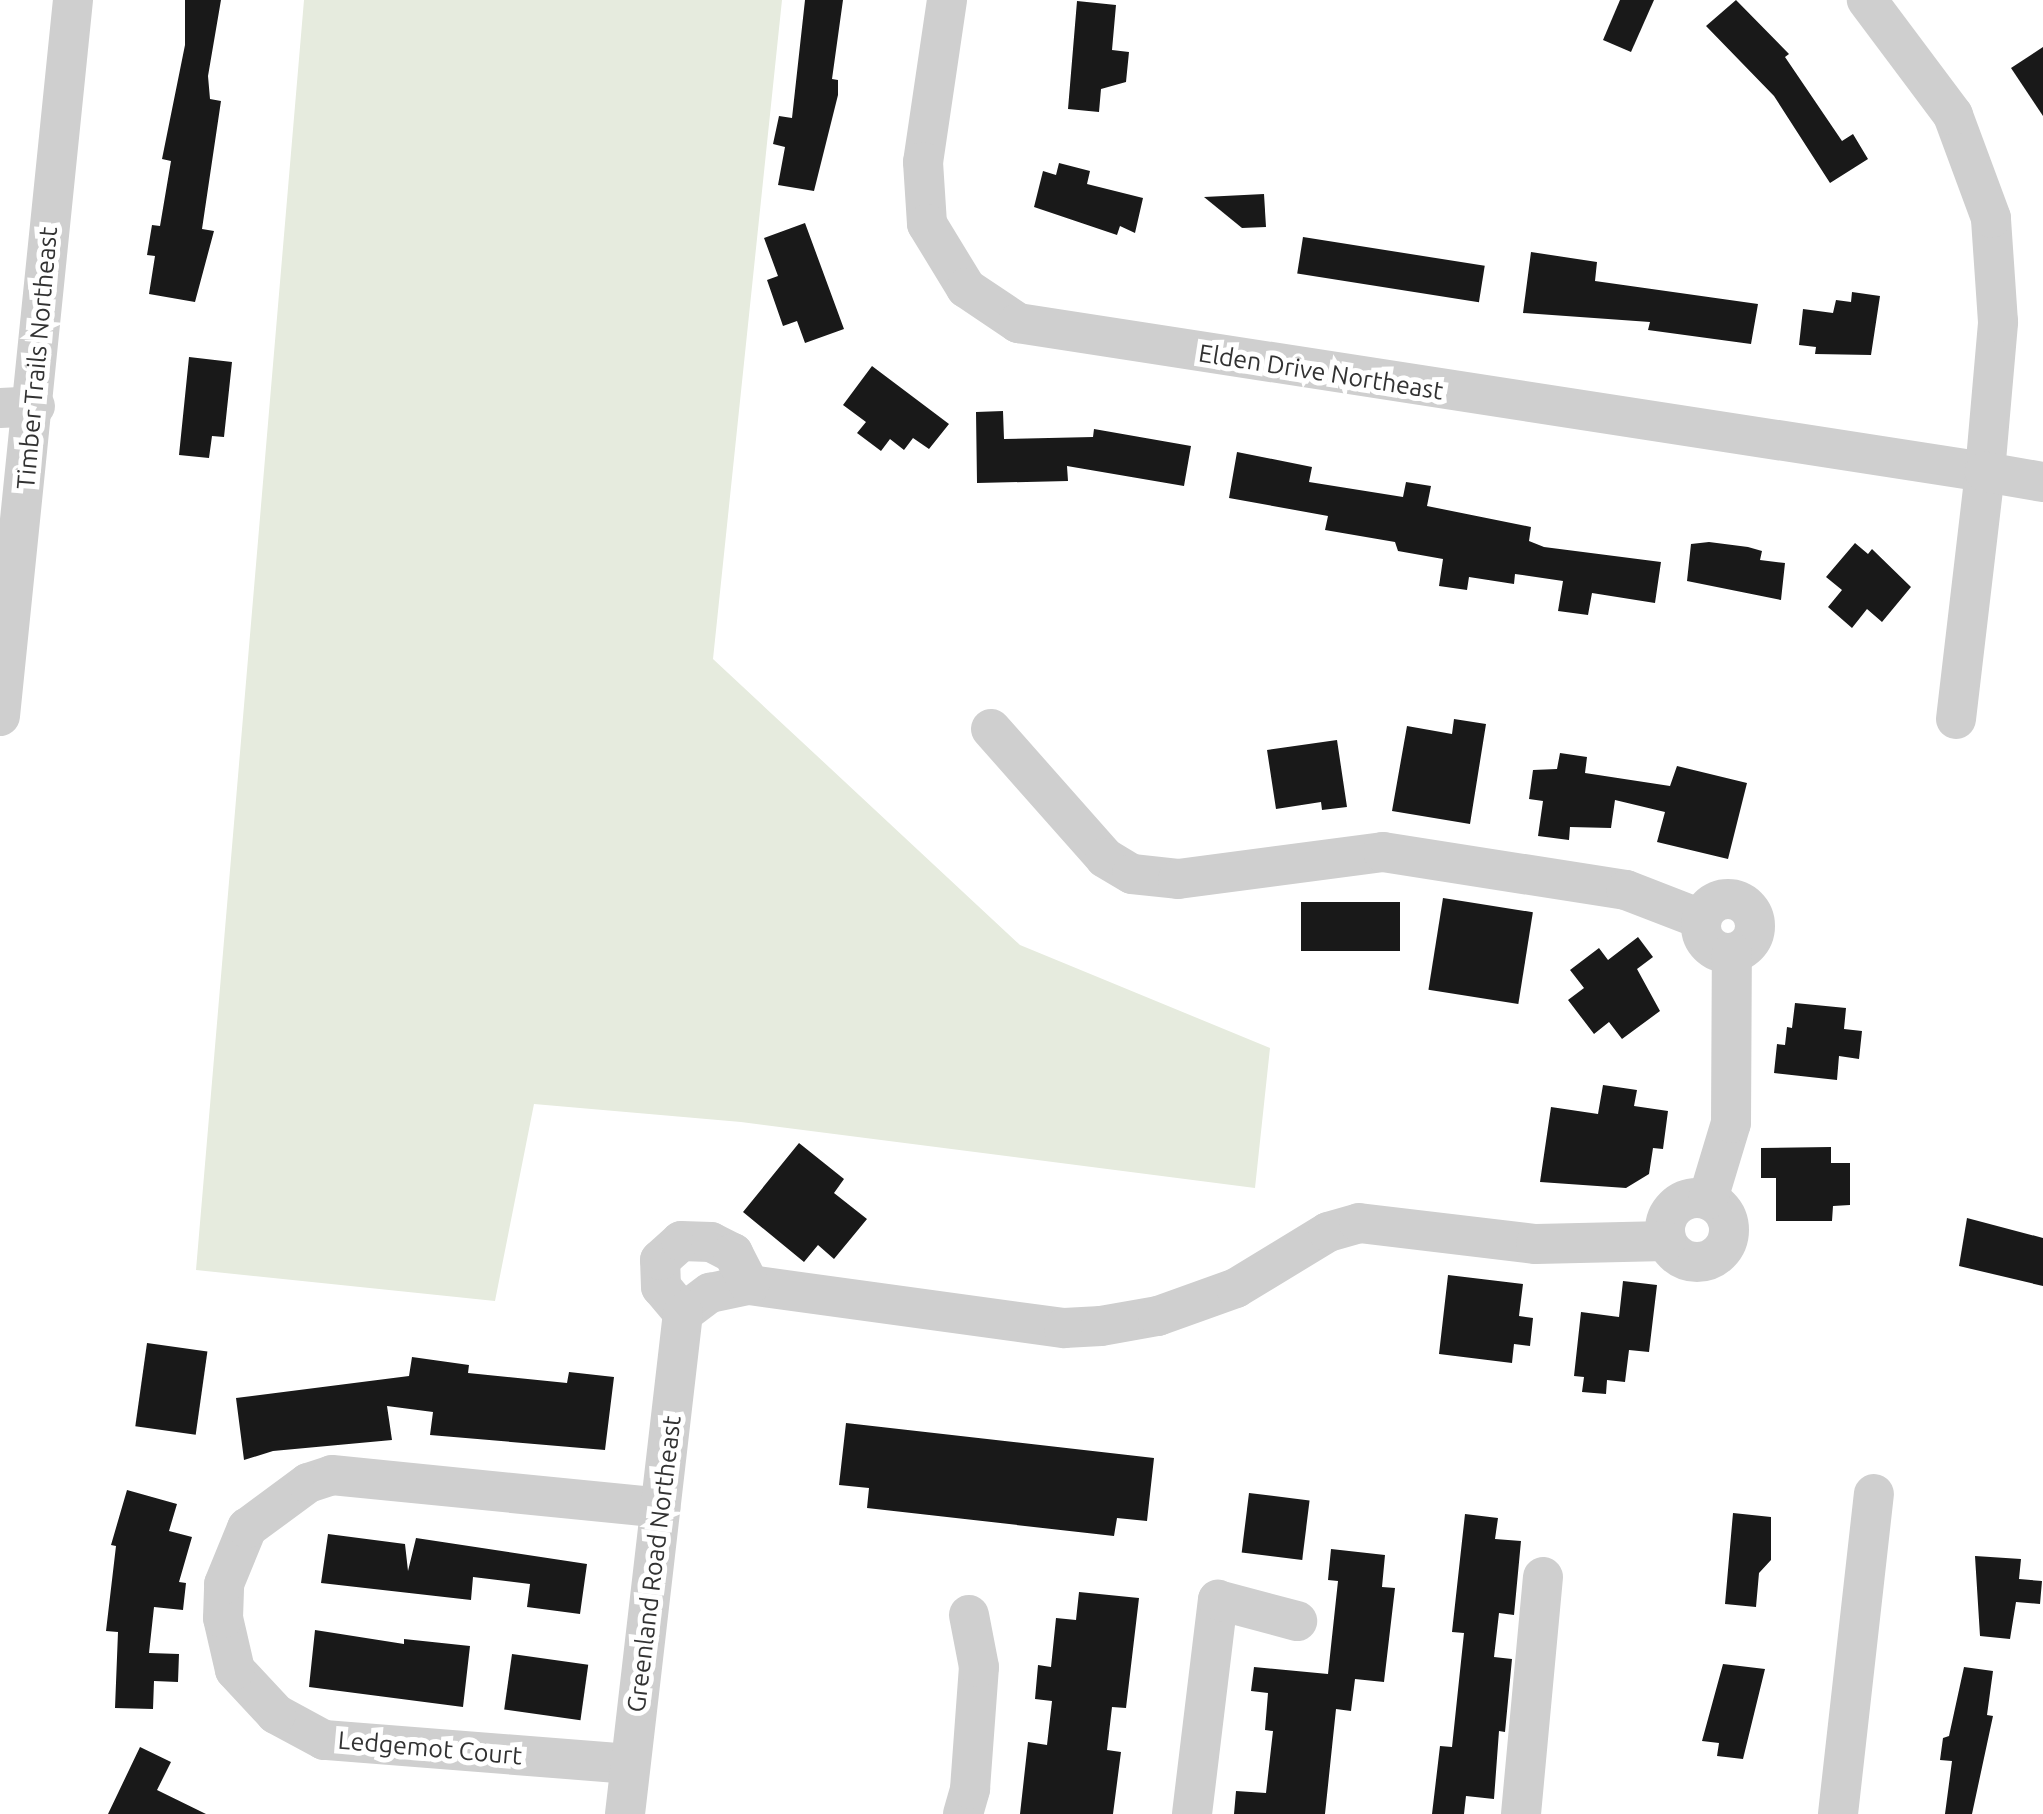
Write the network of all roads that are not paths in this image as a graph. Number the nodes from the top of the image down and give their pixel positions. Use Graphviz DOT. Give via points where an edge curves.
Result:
graph roads {
  1 [pos="73,0"];
  2 [pos="947,0"];
  3 [pos="1867,0"];
  4 [pos="18,407"];
  5 [pos="1985,472"];
  6 [pos="2043,482"];
  7 [pos="0,716"];
  8 [pos="1956,719"];
  9 [pos="991,729"];
  10 [pos="748,1285"];
  11 [pos="683,1314"];
  12 [pos="1874,1494"];
  13 [pos="660,1508"];
  14 [pos="1543,1577"];
  15 [pos="969,1615"];
  16 [pos="1297,1621"];
  17 [pos="630,1764"];
  18 [pos="625,1814"];
  19 [pos="962,1814"];
  20 [pos="1192,1814"];
  21 [pos="1521,1814"];
  22 [pos="1838,1814"];
  1 -- 4 [label="street, Timber Trails Northeast"];
  2 -- 5 [label="street, Elden Drive Northeast" via="922,162 927,224 966,288 1018,322"];
  3 -- 5 [label="street" via="1953,115 1991,218 1998,322"];
  4 -- 7 [label="street, Timber Trails Northeast"];
  5 -- 6 [label="street, Elden Drive Northeast"];
  5 -- 8 [label="street"];
  9 -- 10 [label="street" via="1105,858 1132,874 1178,878 1384,852 1626,890 1701,919 1704,940 1732,953 1730,1123 1708,1199 1674,1207 1666,1241 1536,1244 1359,1223 1328,1232 1236,1288 1174,1310 1064,1328"];
  10 -- 11 [label="street" via="710,1293"];
  10 -- 11 [label="street" via="734,1253 711,1242 681,1241 660,1260 660,1287"];
  11 -- 13 [label="street, Greenland Road Northeast"];
  12 -- 22 [label="street"];
  13 -- 17 [label="street, Greenland Road Northeast"];
  13 -- 17 [label="street, Ledgemot Court" via="332,1475 308,1483 247,1528 224,1584 223,1618 236,1670 276,1714 324,1740"];
  14 -- 21 [label="street"];
  15 -- 19 [label="street" via="979,1667 970,1789"];
  16 -- 20 [label="street" via="1218,1600"];
  17 -- 18 [label="street, Greenland Road Northeast"];
}
